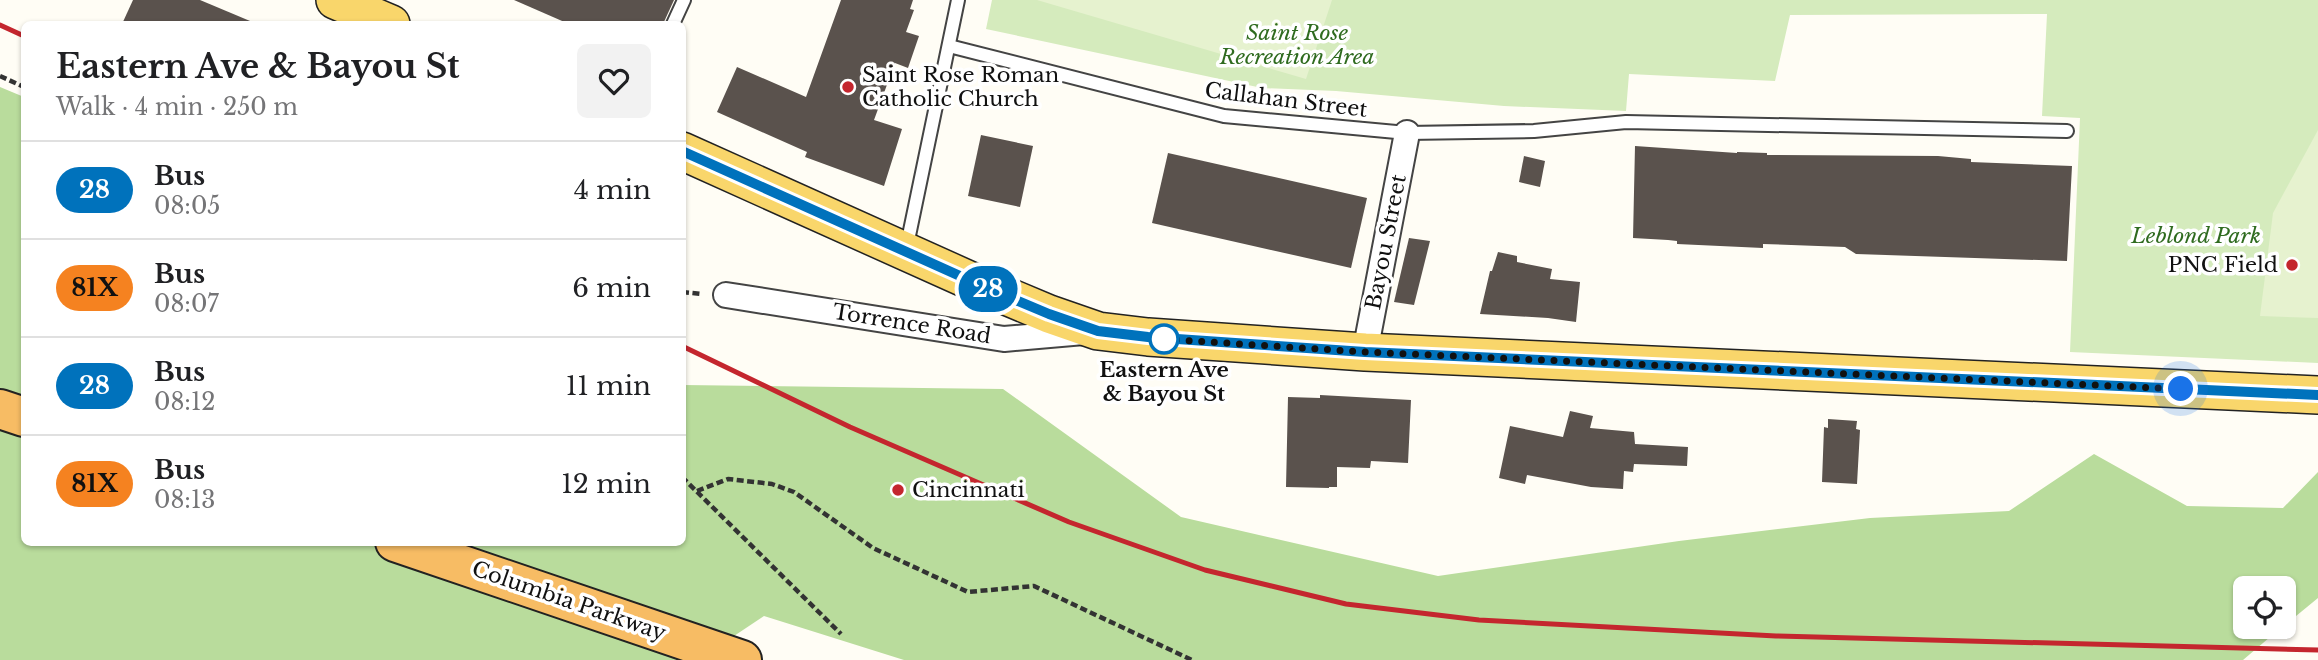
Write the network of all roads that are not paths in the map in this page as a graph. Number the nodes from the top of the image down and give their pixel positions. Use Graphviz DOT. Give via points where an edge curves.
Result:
graph roads {
  1 [pos="335,0"];
  2 [pos="684,0"];
  3 [pos="958,0"];
  4 [pos="384,21"];
  5 [pos="674,21"];
  6 [pos="949,46"];
  7 [pos="2067,131"];
  8 [pos="1407,133"];
  9 [pos="686,153"];
  10 [pos="905,252"];
  11 [pos="726,295"];
  12 [pos="1098,331"];
  13 [pos="1365,352"];
  14 [pos="2318,395"];
  15 [pos="0,409"];
  16 [pos="21,416"];
  17 [pos="407,546"];
  18 [pos="742,660"];
  1 -- 4 [label="main road"];
  2 -- 5 [label="lane"];
  3 -- 6 [label="lane"];
  6 -- 8 [label="lane, Callahan Street" via="1224,116"];
  6 -- 10 [label="lane"];
  7 -- 8 [label="lane, Callahan Street" via="1626,122 1534,131"];
  8 -- 13 [label="street, Bayou Street"];
  9 -- 10 [label="main road"];
  10 -- 12 [label="main road"];
  11 -- 12 [label="street, Torrence Road" via="1004,339"];
  12 -- 13 [label="main road"];
  13 -- 14 [label="main road"];
  15 -- 16 [label="highway"];
  17 -- 18 [label="highway, Columbia Parkway"];
}
